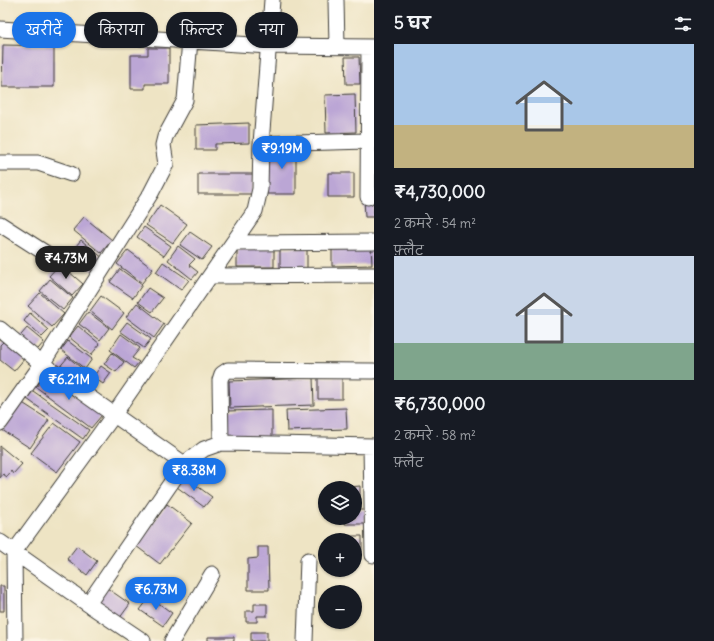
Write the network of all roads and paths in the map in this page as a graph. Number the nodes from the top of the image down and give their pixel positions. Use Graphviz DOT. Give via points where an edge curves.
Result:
graph roads {
  1 [pos="272,0"];
  2 [pos="336,0"];
  3 [pos="271,12"];
  4 [pos="0,29"];
  5 [pos="166,39"];
  6 [pos="298,46"];
  7 [pos="337,46"];
  8 [pos="372,47"];
  9 [pos="189,48"];
  10 [pos="269,48"];
  11 [pos="368,141"];
  12 [pos="261,144"];
  13 [pos="0,163"];
  14 [pos="71,174"];
  15 [pos="368,197"];
  16 [pos="0,224"];
  17 [pos="374,242"];
  18 [pos="234,243"];
  19 [pos="50,256"];
  20 [pos="374,275"];
  21 [pos="211,276"];
  22 [pos="0,329"];
  23 [pos="42,364"];
  24 [pos="374,371"];
  25 [pos="113,416"];
  26 [pos="0,423"];
  27 [pos="221,443"];
  28 [pos="373,446"];
  29 [pos="184,464"];
  30 [pos="0,542"];
  31 [pos="14,552"];
  32 [pos="373,555"];
  33 [pos="308,560"];
  34 [pos="212,574"];
  35 [pos="88,604"];
  36 [pos="136,639"];
  37 [pos="15,641"];
  38 [pos="172,641"];
  39 [pos="305,641"];
  1 -- 3 [label="street"];
  2 -- 7 [label="street"];
  4 -- 5 [label="street"];
  6 -- 7 [label="street"];
  7 -- 8 [label="street"];
  8 -- 11 [label="street"];
  9 -- 23 [label="street" via="185,100 163,144 166,164 151,193"];
  10 -- 12 [label="street"];
  11 -- 12 [label="street"];
  11 -- 15 [label="street"];
  12 -- 18 [label="street" via="259,201"];
  13 -- 14 [label="street" via="38,163"];
  16 -- 19 [label="street"];
  17 -- 18 [label="street"];
  18 -- 21 [label="street"];
  20 -- 21 [label="street"];
  21 -- 25 [label="street"];
  22 -- 23 [label="street"];
  23 -- 25 [label="street"];
  23 -- 26 [label="street"];
  24 -- 27 [label="street" via="228,370 222,374 220,380"];
  25 -- 29 [label="street"];
  25 -- 31 [label="street"];
  27 -- 28 [label="street"];
  27 -- 29 [label="street" via="204,450"];
  28 -- 32 [label="street"];
  29 -- 35 [label="street"];
  30 -- 31 [label="street"];
  31 -- 35 [label="street"];
  31 -- 37 [label="street"];
  33 -- 39 [label="street"];
  34 -- 38 [label="street"];
  35 -- 36 [label="street"];
}
